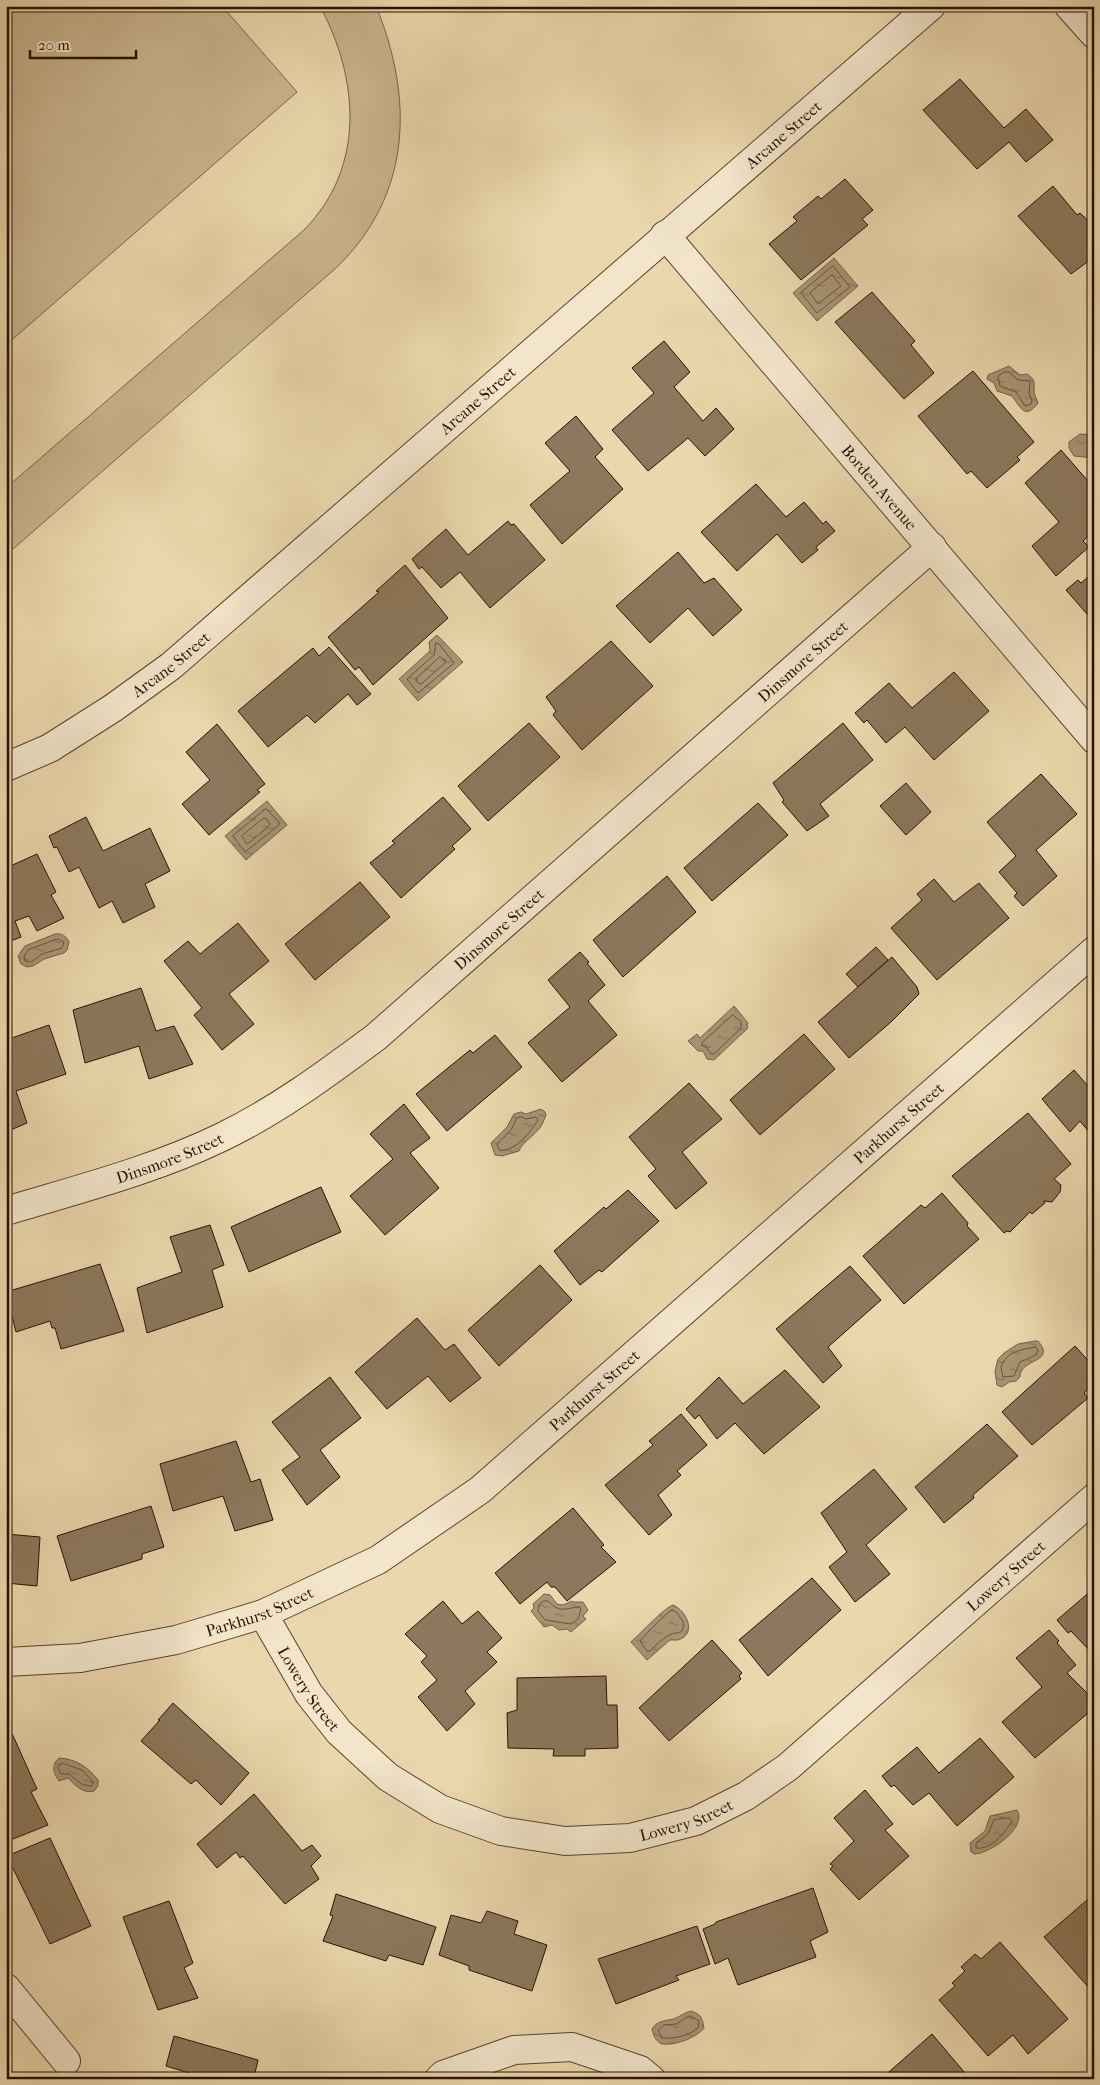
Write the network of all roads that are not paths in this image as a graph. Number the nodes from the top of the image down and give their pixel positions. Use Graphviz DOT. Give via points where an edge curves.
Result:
graph roads {
  1 [pos="930,6"];
  2 [pos="1069,6"];
  3 [pos="1094,34"];
  4 [pos="665,235"];
  5 [pos="932,547"];
  6 [pos="1094,739"];
  7 [pos="6,767"];
  8 [pos="1094,951"];
  9 [pos="6,1211"];
  10 [pos="1094,1498"];
  11 [pos="263,1614"];
  12 [pos="6,1662"];
  13 [pos="6,1988"];
  14 [pos="66,2062"];
  15 [pos="439,2079"];
  16 [pos="651,2079"];
  1 -- 4 [label="street, Arcane Street"];
  2 -- 3 [label="street"];
  4 -- 5 [label="street, Borden Avenue"];
  4 -- 7 [label="street, Arcane Street" via="171,666 50,748"];
  5 -- 6 [label="street, Borden Avenue"];
  5 -- 9 [label="street, Dinsmore Street" via="376,1037 295,1097 222,1137 154,1166"];
  8 -- 11 [label="street, Parkhurst Street" via="480,1490 378,1560"];
  10 -- 11 [label="street, Lowery Street" via="788,1767 746,1796 696,1821 630,1838 565,1841 501,1831 440,1809 388,1777 339,1732 309,1694"];
  11 -- 12 [label="street, Parkhurst Street" via="176,1640 80,1658"];
  13 -- 14 [label="street"];
  15 -- 16 [label="street" via="514,2050 572,2047 640,2070"];
}
